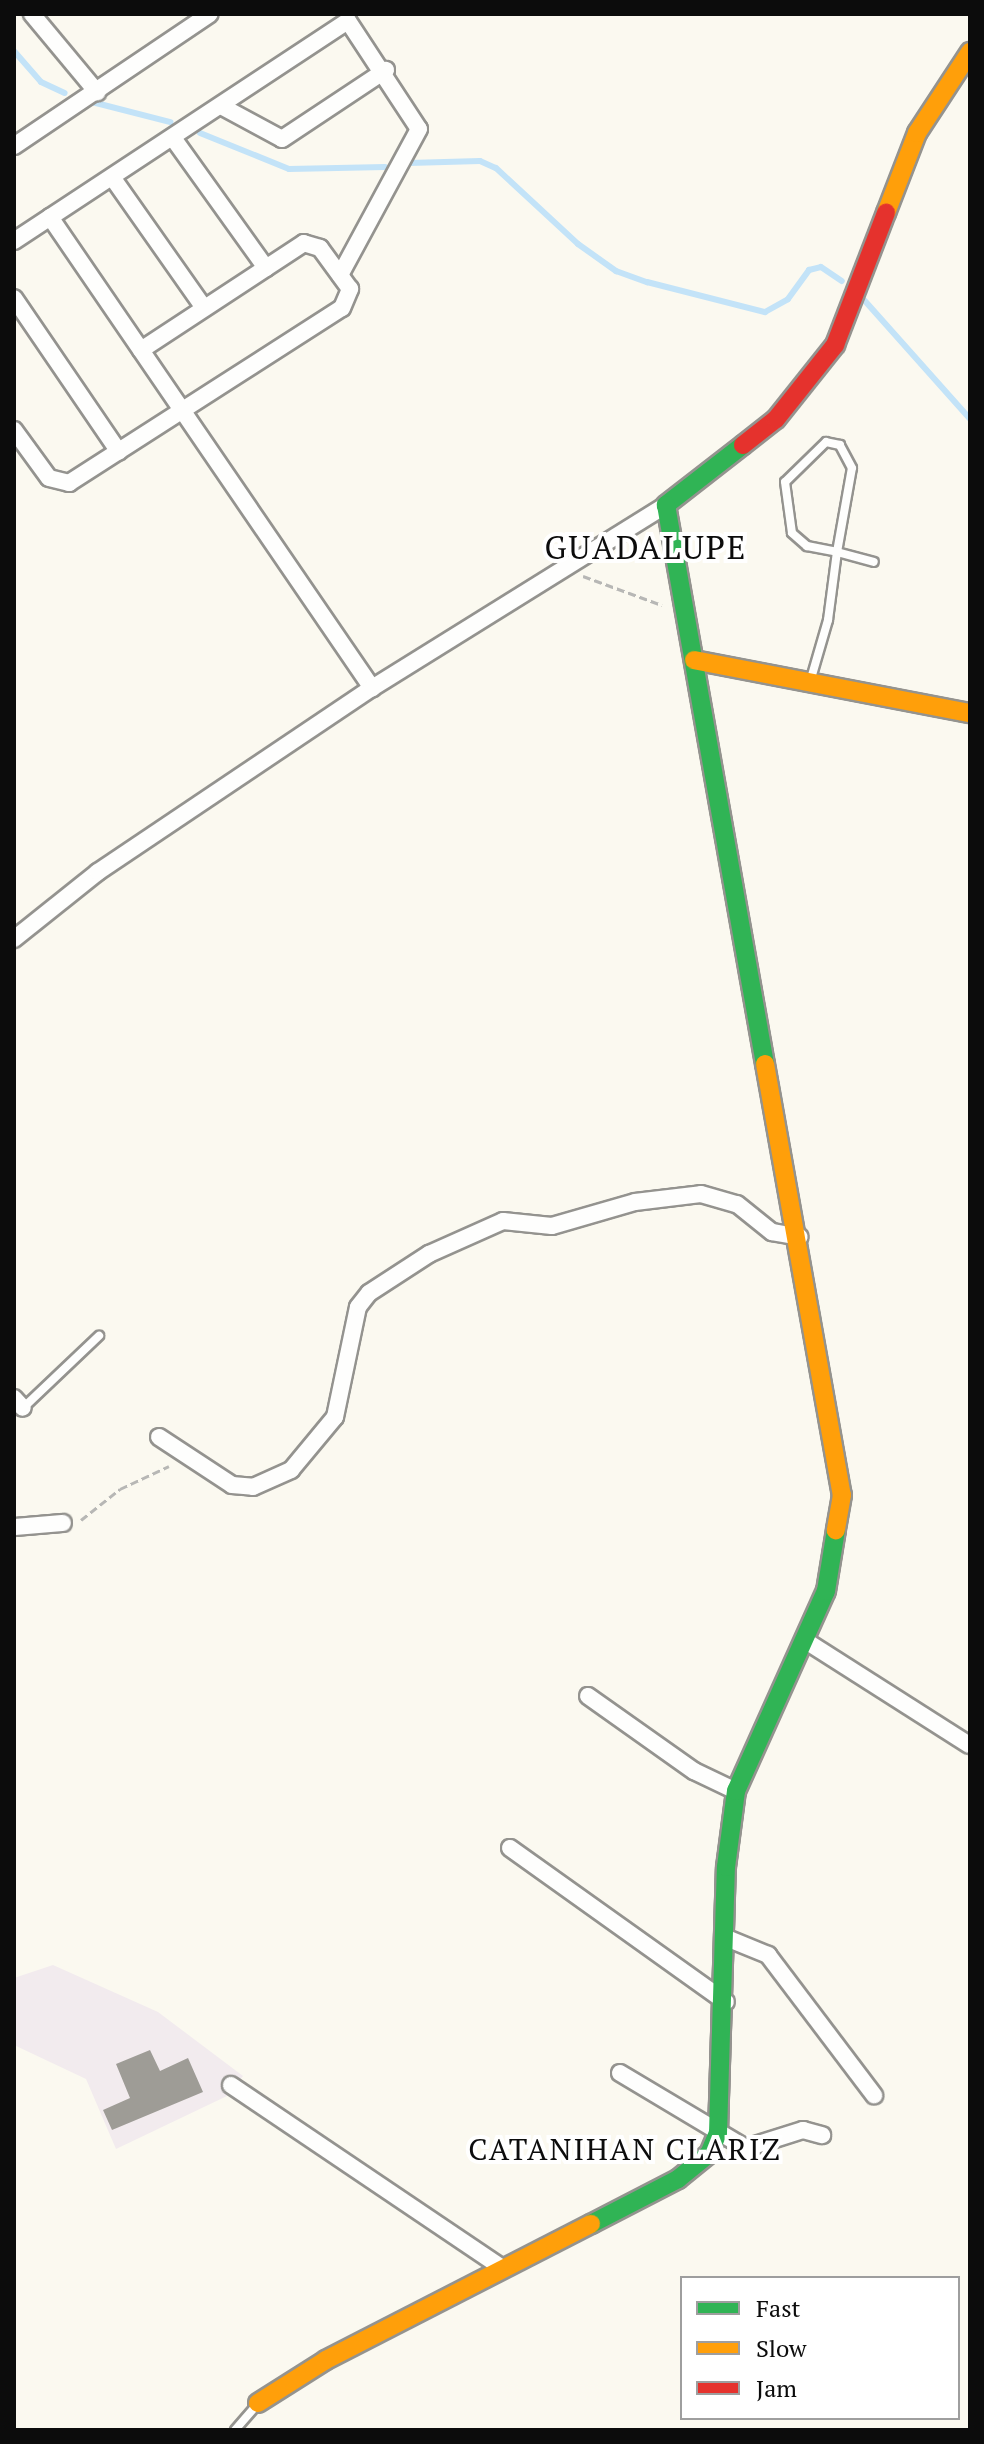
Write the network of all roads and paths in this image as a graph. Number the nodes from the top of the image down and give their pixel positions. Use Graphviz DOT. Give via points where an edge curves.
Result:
graph roads {
  1 [pos="32,14"];
  2 [pos="210,14"];
  3 [pos="970,52"];
  4 [pos="386,70"];
  5 [pos="97,92"];
  6 [pos="221,106"];
  7 [pos="173,138"];
  8 [pos="14,146"];
  9 [pos="112,177"];
  10 [pos="50,217"];
  11 [pos="14,241"];
  12 [pos="266,268"];
  13 [pos="340,275"];
  14 [pos="14,298"];
  15 [pos="204,308"];
  16 [pos="141,350"];
  17 [pos="183,412"];
  18 [pos="14,430"];
  19 [pos="119,452"];
  20 [pos="666,505"];
  21 [pos="837,552"];
  22 [pos="874,562"];
  23 [pos="568,568"];
  24 [pos="685,610"];
  25 [pos="694,660"];
  26 [pos="809,684"];
  27 [pos="372,688"];
  28 [pos="970,713"];
  29 [pos="14,939"];
  30 [pos="800,1237"];
  31 [pos="99,1336"];
  32 [pos="18,1403"];
  33 [pos="159,1437"];
  34 [pos="181,1456"];
  35 [pos="63,1523"];
  36 [pos="14,1527"];
  37 [pos="806,1641"];
  38 [pos="588,1696"];
  39 [pos="969,1745"];
  40 [pos="736,1791"];
  41 [pos="510,1848"];
  42 [pos="724,1937"];
  43 [pos="726,2002"];
  44 [pos="620,2073"];
  45 [pos="231,2085"];
  46 [pos="874,2095"];
  47 [pos="718,2133"];
  48 [pos="822,2135"];
  49 [pos="502,2268"];
  50 [pos="258,2403"];
  51 [pos="235,2430"];
  1 -- 5 [label="street"];
  2 -- 5 [label="street"];
  3 -- 20 [label="street" via="917,133 835,345 776,419"];
  4 -- 6 [label="street" via="282,139"];
  4 -- 6 [label="street" via="355,25 340,21"];
  4 -- 13 [label="street" via="416,115 418,138"];
  5 -- 8 [label="street"];
  6 -- 7 [label="street"];
  7 -- 9 [label="street"];
  7 -- 12 [label="street"];
  9 -- 10 [label="street"];
  9 -- 15 [label="street"];
  10 -- 11 [label="street"];
  10 -- 16 [label="street"];
  12 -- 13 [label="street" via="310,242"];
  12 -- 15 [label="street"];
  13 -- 17 [label="street" via="350,289 348,303"];
  14 -- 19 [label="street"];
  15 -- 16 [label="street"];
  16 -- 17 [label="street"];
  17 -- 19 [label="street"];
  17 -- 27 [label="street"];
  18 -- 19 [label="street" via="62,485"];
  20 -- 23 [label="street"];
  20 -- 24 [label="street"];
  21 -- 21 [label="lane" via="794,536 784,487 830,441 846,451 852,468"];
  21 -- 22 [label="lane"];
  21 -- 26 [label="lane"];
  23 -- 24 [label="path" via="619,593"];
  23 -- 27 [label="street"];
  24 -- 25 [label="street"];
  25 -- 26 [label="street"];
  25 -- 30 [label="street"];
  26 -- 28 [label="street"];
  27 -- 29 [label="street" via="98,872"];
  30 -- 34 [label="street" via="772,1232 737,1204 701,1194 635,1202 552,1226 503,1221 369,1293 358,1307 348,1380 335,1417 291,1470 253,1487 232,1485"];
  30 -- 37 [label="street" via="842,1495 826,1591"];
  31 -- 32 [label="lane"];
  33 -- 34 [label="street"];
  34 -- 35 [label="path" via="84,1519"];
  35 -- 36 [label="street"];
  37 -- 39 [label="street"];
  37 -- 40 [label="street"];
  38 -- 40 [label="street" via="694,1771"];
  40 -- 42 [label="street"];
  41 -- 43 [label="street"];
  42 -- 43 [label="street"];
  42 -- 46 [label="street" via="768,1955"];
  43 -- 47 [label="street"];
  44 -- 47 [label="street"];
  45 -- 49 [label="street"];
  47 -- 48 [label="street" via="746,2148 803,2130"];
  47 -- 49 [label="street" via="709,2154 678,2179"];
  49 -- 50 [label="street"];
  50 -- 51 [label="lane"];
}
